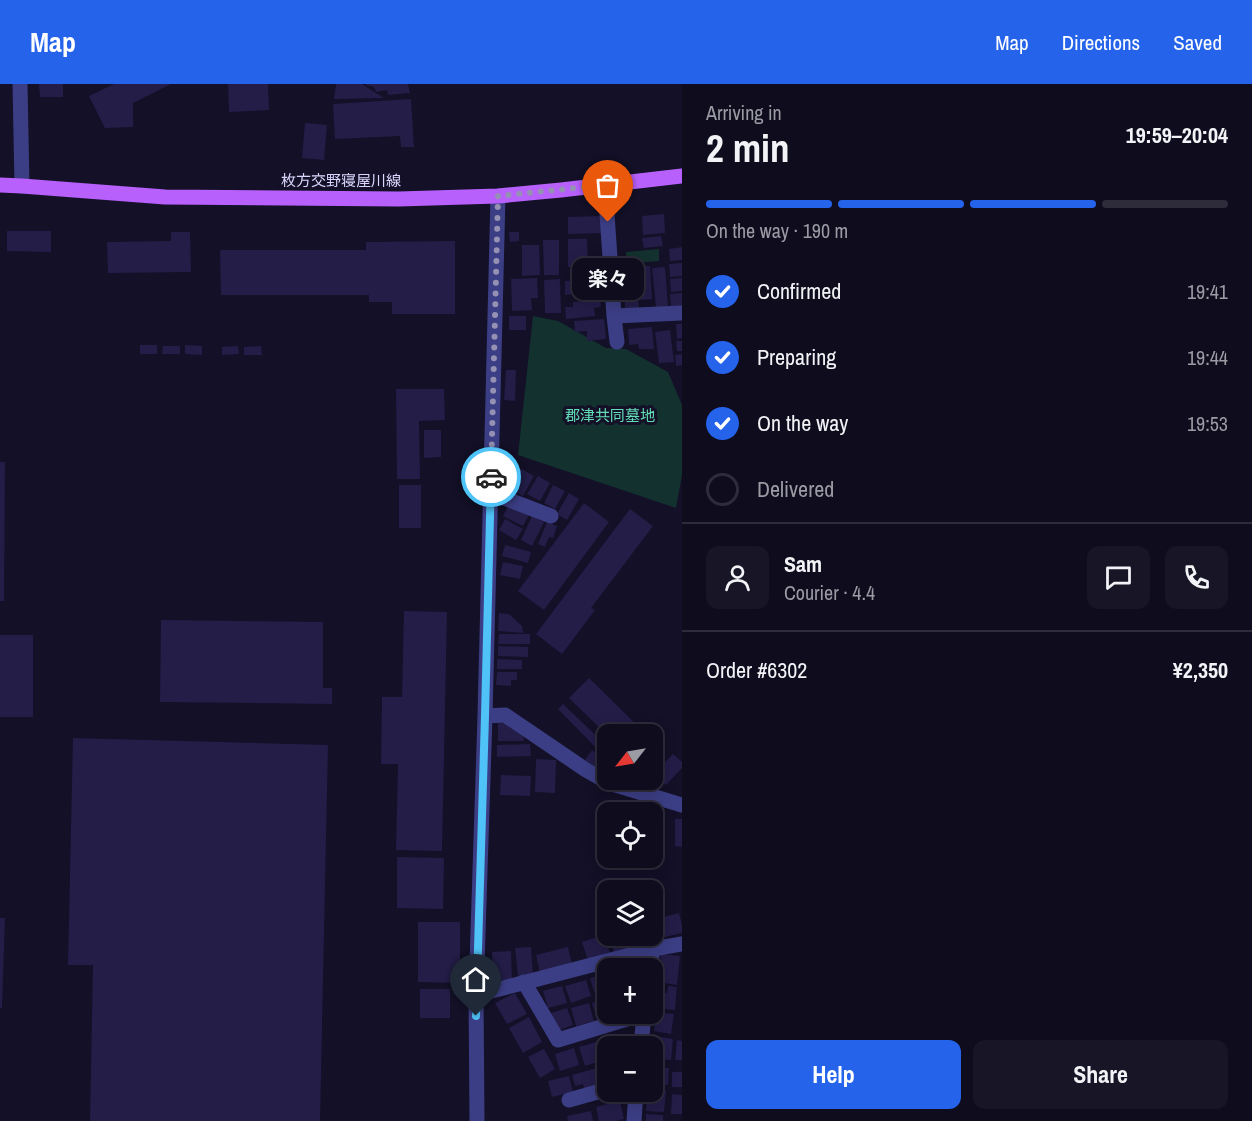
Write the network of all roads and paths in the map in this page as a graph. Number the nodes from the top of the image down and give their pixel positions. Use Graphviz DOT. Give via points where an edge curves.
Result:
graph roads {
  1 [pos="20,84"];
  2 [pos="682,176"];
  3 [pos="0,185"];
  4 [pos="605,185"];
  5 [pos="22,186"];
  6 [pos="498,196"];
  7 [pos="682,314"];
  8 [pos="614,316"];
  9 [pos="617,342"];
  10 [pos="491,493"];
  11 [pos="552,516"];
  12 [pos="485,716"];
  13 [pos="682,805"];
  14 [pos="682,944"];
  15 [pos="653,949"];
  16 [pos="652,958"];
  17 [pos="524,982"];
  18 [pos="476,995"];
  19 [pos="611,1024"];
  20 [pos="597,1092"];
  21 [pos="569,1100"];
  22 [pos="635,1102"];
  23 [pos="477,1121"];
  24 [pos="634,1121"];
  1 -- 5 [label="street"];
  2 -- 4 [label="main road, 枚方交野寝屋川線"];
  3 -- 5 [label="main road, 枚方交野寝屋川線"];
  4 -- 6 [label="main road, 枚方交野寝屋川線"];
  4 -- 8 [label="street"];
  5 -- 6 [label="main road, 枚方交野寝屋川線" via="165,197"];
  6 -- 10 [label="street"];
  7 -- 8 [label="street"];
  8 -- 9 [label="street"];
  10 -- 11 [label="street"];
  10 -- 12 [label="street"];
  12 -- 13 [label="street" via="505,715 609,783"];
  12 -- 18 [label="street"];
  14 -- 15 [label="street"];
  15 -- 16 [label="street"];
  15 -- 17 [label="street"];
  17 -- 18 [label="street"];
  17 -- 19 [label="street" via="558,1040"];
  18 -- 23 [label="street"];
  20 -- 21 [label="street"];
  22 -- 24 [label="street"];
}
